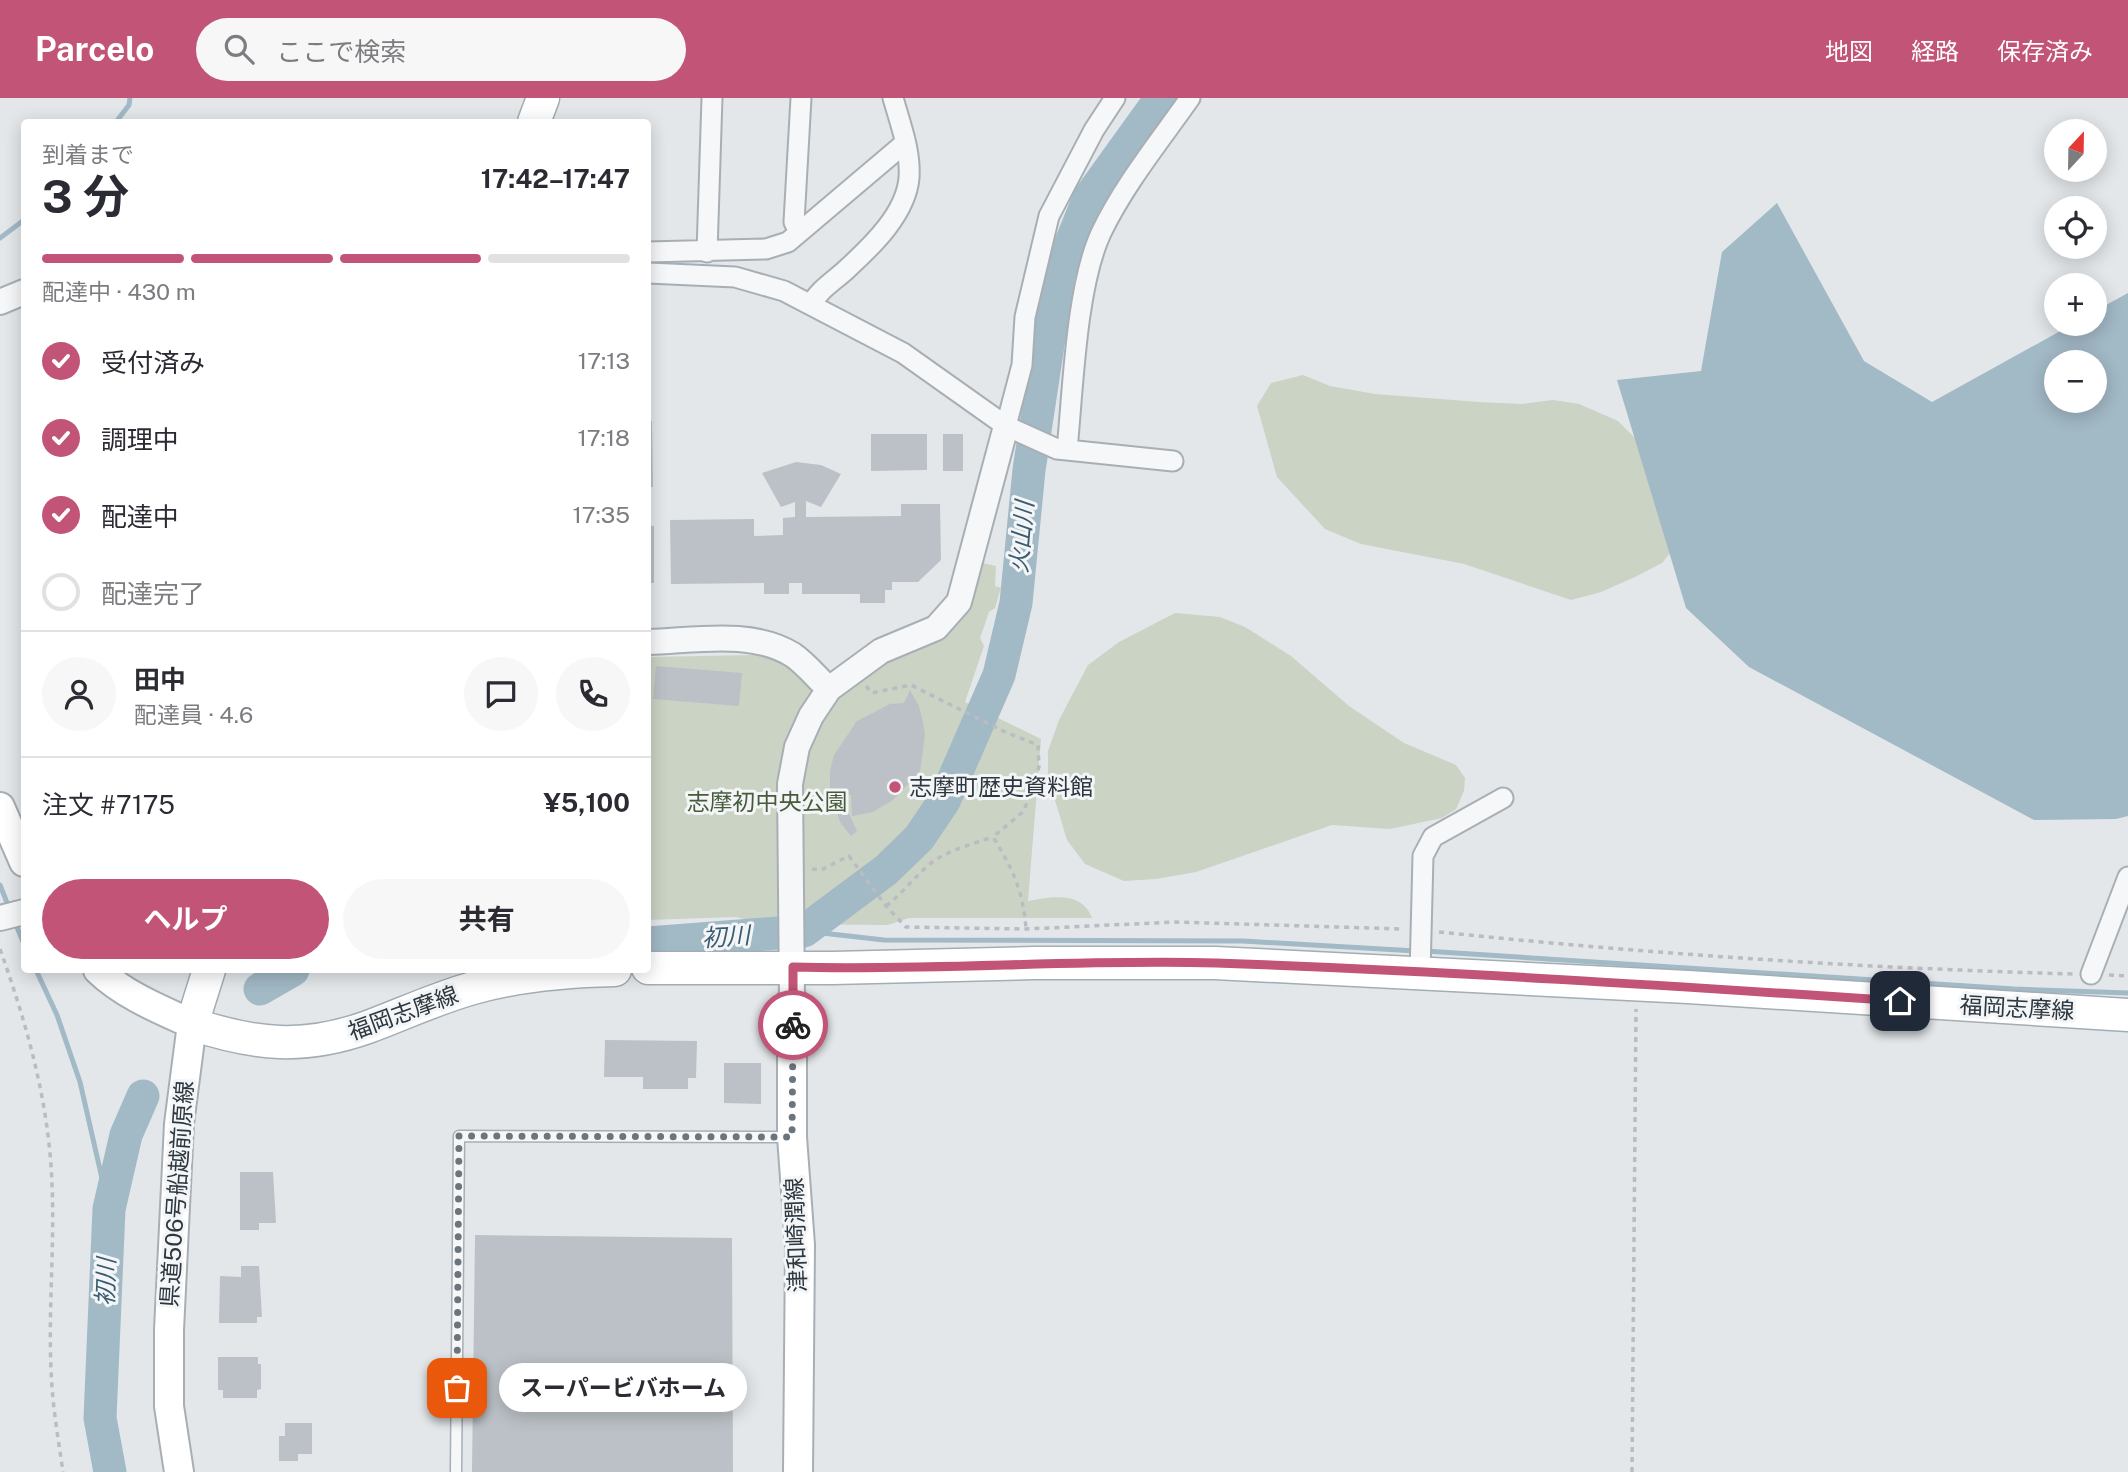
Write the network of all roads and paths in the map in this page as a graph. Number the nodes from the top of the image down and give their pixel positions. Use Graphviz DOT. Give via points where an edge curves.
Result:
graph roads {
  1 [pos="543,98"];
  2 [pos="712,98"];
  3 [pos="801,98"];
  4 [pos="893,98"];
  5 [pos="1115,98"];
  6 [pos="1190,98"];
  7 [pos="535,119"];
  8 [pos="905,143"];
  9 [pos="799,232"];
  10 [pos="651,252"];
  11 [pos="706,252"];
  12 [pos="651,273"];
  13 [pos="21,293"];
  14 [pos="0,302"];
  15 [pos="811,305"];
  16 [pos="1010,428"];
  17 [pos="1062,450"];
  18 [pos="1173,461"];
  19 [pos="651,642"];
  20 [pos="852,671"];
  21 [pos="829,689"];
  22 [pos="1503,798"];
  23 [pos="0,807"];
  24 [pos="993,837"];
  25 [pos="21,855"];
  26 [pos="791,866"];
  27 [pos="2128,877"];
  28 [pos="886,906"];
  29 [pos="21,913"];
  30 [pos="0,918"];
  31 [pos="1026,929"];
  32 [pos="1422,934"];
  33 [pos="0,949"];
  34 [pos="793,967"];
  35 [pos="651,968"];
  36 [pos="1421,968"];
  37 [pos="101,973"];
  38 [pos="208,973"];
  39 [pos="570,973"];
  40 [pos="2091,974"];
  41 [pos="1637,984"];
  42 [pos="792,999"];
  43 [pos="2128,1015"];
  44 [pos="192,1024"];
  45 [pos="792,1137"];
  46 [pos="63,1472"];
  47 [pos="179,1472"];
  48 [pos="456,1472"];
  49 [pos="798,1472"];
  50 [pos="1632,1472"];
  1 -- 7 [label="main road"];
  2 -- 11 [label="street"];
  3 -- 9 [label="street" via="794,222"];
  4 -- 8 [label="street"];
  5 -- 16 [label="street" via="1049,216 1026,317"];
  6 -- 17 [label="street" via="1129,183 1100,235 1085,290"];
  8 -- 9 [label="street"];
  8 -- 15 [label="street" via="909,180 895,214 869,248 816,294"];
  9 -- 11 [label="street" via="788,242 766,249"];
  10 -- 11 [label="street"];
  12 -- 15 [label="street" via="735,277 784,291"];
  13 -- 14 [label="street"];
  15 -- 16 [label="street" via="903,353"];
  16 -- 17 [label="street"];
  16 -- 20 [label="street" via="959,602 936,628 881,651"];
  17 -- 18 [label="street"];
  19 -- 21 [label="street" via="746,639 769,644 794,656"];
  20 -- 21 [label="street"];
  20 -- 24 [label="path" via="872,693 911,685 1038,745 1039,767 1024,811"];
  21 -- 26 [label="street" via="797,747 790,784"];
  22 -- 32 [label="street" via="1433,838 1423,856"];
  23 -- 25 [label="main road"];
  24 -- 28 [label="path" via="930,864"];
  24 -- 31 [label="path" via="1013,868 1024,901"];
  26 -- 28 [label="path" via="821,870 849,856"];
  26 -- 34 [label="street"];
  27 -- 40 [label="street"];
  28 -- 31 [label="path" via="906,928"];
  29 -- 30 [label="street"];
  31 -- 32 [label="path" via="1175,922"];
  32 -- 36 [label="street"];
  32 -- 40 [label="path" via="1690,956"];
  33 -- 46 [label="path" via="26,1024 41,1088 50,1159 52,1386"];
  34 -- 35 [label="main road, 福岡志摩線"];
  34 -- 36 [label="main road, 福岡志摩線" via="1215,963"];
  34 -- 42 [label="street"];
  36 -- 41 [label="main road, 福岡志摩線"];
  37 -- 44 [label="main road" via="145,1003"];
  38 -- 44 [label="main road"];
  39 -- 44 [label="main road, 福岡志摩線" via="526,976 471,988 328,1038 282,1043 236,1039"];
  41 -- 43 [label="main road, 福岡志摩線"];
  41 -- 50 [label="path"];
  42 -- 45 [label="main road, 津和崎潤線"];
  44 -- 47 [label="main road, 県道506号船越前原線" via="179,1124 169,1331 169,1406"];
  45 -- 48 [label="lane" via="459,1136"];
  45 -- 49 [label="main road, 津和崎潤線" via="800,1245"];
}
